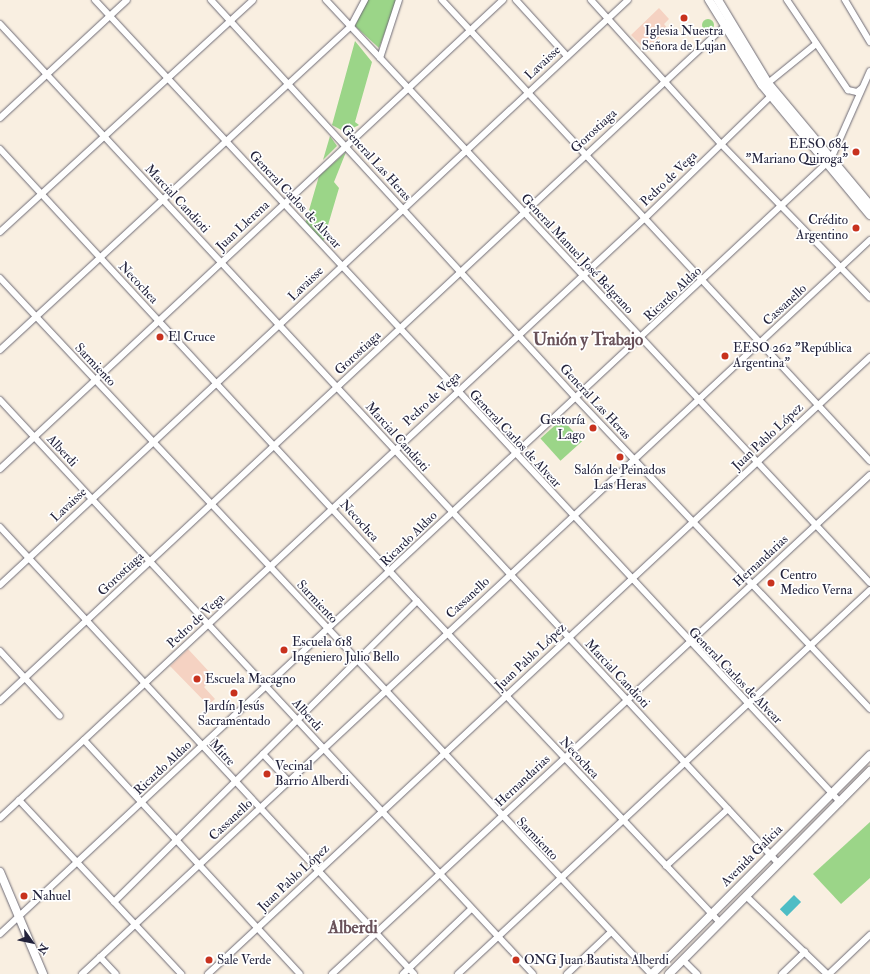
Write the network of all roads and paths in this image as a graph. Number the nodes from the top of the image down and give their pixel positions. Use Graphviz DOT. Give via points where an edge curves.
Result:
graph roads {
  1 [pos="95,0"];
  2 [pos="128,0"];
  3 [pos="211,0"];
  4 [pos="253,0"];
  5 [pos="326,0"];
  6 [pos="365,0"];
  7 [pos="399,0"];
  8 [pos="442,0"];
  9 [pos="503,0"];
  10 [pos="516,0"];
  11 [pos="590,0"];
  12 [pos="628,0"];
  13 [pos="709,0"];
  14 [pos="718,0"];
  15 [pos="787,0"];
  16 [pos="845,0"];
  17 [pos="110,16"];
  18 [pos="608,19"];
  19 [pos="230,21"];
  20 [pos="728,23"];
  21 [pos="0,24"];
  22 [pos="351,26"];
  23 [pos="471,30"];
  24 [pos="870,42"];
  25 [pos="816,44"];
  26 [pos="567,56"];
  27 [pos="380,58"];
  28 [pos="870,71"];
  29 [pos="46,75"];
  30 [pos="168,78"];
  31 [pos="663,81"];
  32 [pos="288,83"];
  33 [pos="768,83"];
  34 [pos="407,88"];
  35 [pos="862,88"];
  36 [pos="528,92"];
  37 [pos="770,97"];
  38 [pos="0,118"];
  39 [pos="104,138"];
  40 [pos="226,140"];
  41 [pos="721,144"];
  42 [pos="346,146"];
  43 [pos="0,149"];
  44 [pos="464,150"];
  45 [pos="586,154"];
  46 [pos="829,162"];
  47 [pos="42,194"];
  48 [pos="164,199"];
  49 [pos="283,204"];
  50 [pos="782,205"];
  51 [pos="870,206"];
  52 [pos="401,207"];
  53 [pos="524,214"];
  54 [pos="870,215"];
  55 [pos="644,218"];
  56 [pos="0,232"];
  57 [pos="870,240"];
  58 [pos="100,258"];
  59 [pos="221,262"];
  60 [pos="340,266"];
  61 [pos="841,267"];
  62 [pos="460,272"];
  63 [pos="582,276"];
  64 [pos="0,278"];
  65 [pos="703,282"];
  66 [pos="870,298"];
  67 [pos="36,317"];
  68 [pos="158,320"];
  69 [pos="279,324"];
  70 [pos="399,330"];
  71 [pos="517,334"];
  72 [pos="641,339"];
  73 [pos="760,343"];
  74 [pos="0,350"];
  75 [pos="870,357"];
  76 [pos="94,379"];
  77 [pos="217,383"];
  78 [pos="337,387"];
  79 [pos="456,392"];
  80 [pos="576,398"];
  81 [pos="0,400"];
  82 [pos="697,400"];
  83 [pos="818,405"];
  84 [pos="34,437"];
  85 [pos="153,443"];
  86 [pos="275,446"];
  87 [pos="393,450"];
  88 [pos="515,455"];
  89 [pos="632,458"];
  90 [pos="870,461"];
  91 [pos="756,463"];
  92 [pos="0,469"];
  93 [pos="870,475"];
  94 [pos="92,499"];
  95 [pos="211,506"];
  96 [pos="332,508"];
  97 [pos="452,513"];
  98 [pos="571,516"];
  99 [pos="693,522"];
  100 [pos="815,525"];
  101 [pos="0,527"];
  102 [pos="29,558"];
  103 [pos="150,562"];
  104 [pos="269,567"];
  105 [pos="390,572"];
  106 [pos="509,575"];
  107 [pos="630,580"];
  108 [pos="870,583"];
  109 [pos="752,584"];
  110 [pos="0,585"];
  111 [pos="870,590"];
  112 [pos="417,601"];
  113 [pos="87,621"];
  114 [pos="208,625"];
  115 [pos="328,630"];
  116 [pos="447,632"];
  117 [pos="568,638"];
  118 [pos="689,643"];
  119 [pos="810,646"];
  120 [pos="0,651"];
  121 [pos="358,662"];
  122 [pos="25,678"];
  123 [pos="145,683"];
  124 [pos="267,686"];
  125 [pos="385,690"];
  126 [pos="506,696"];
  127 [pos="627,700"];
  128 [pos="0,701"];
  129 [pos="748,704"];
  130 [pos="870,709"];
  131 [pos="60,716"];
  132 [pos="297,720"];
  133 [pos="84,740"];
  134 [pos="201,747"];
  135 [pos="323,748"];
  136 [pos="262,754"];
  137 [pos="444,754"];
  138 [pos="870,755"];
  139 [pos="565,758"];
  140 [pos="685,762"];
  141 [pos="870,771"];
  142 [pos="234,782"];
  143 [pos="288,782"];
  144 [pos="832,793"];
  145 [pos="19,800"];
  146 [pos="840,802"];
  147 [pos="141,804"];
  148 [pos="259,809"];
  149 [pos="728,809"];
  150 [pos="382,811"];
  151 [pos="501,817"];
  152 [pos="0,818"];
  153 [pos="623,820"];
  154 [pos="176,841"];
  155 [pos="770,854"];
  156 [pos="77,862"];
  157 [pos="778,863"];
  158 [pos="199,866"];
  159 [pos="666,866"];
  160 [pos="0,872"];
  161 [pos="317,872"];
  162 [pos="440,874"];
  163 [pos="560,879"];
  164 [pos="747,897"];
  165 [pos="114,902"];
  166 [pos="472,909"];
  167 [pos="712,913"];
  168 [pos="19,916"];
  169 [pos="720,922"];
  170 [pos="134,924"];
  171 [pos="257,928"];
  172 [pos="611,932"];
  173 [pos="0,934"];
  174 [pos="376,934"];
  175 [pos="870,935"];
  176 [pos="498,936"];
  177 [pos="805,952"];
  178 [pos="100,957"];
  179 [pos="683,960"];
  180 [pos="409,969"];
  181 [pos="43,974"];
  182 [pos="82,974"];
  183 [pos="116,974"];
  184 [pos="180,974"];
  185 [pos="208,974"];
  186 [pos="300,974"];
  187 [pos="332,974"];
  188 [pos="403,974"];
  189 [pos="414,974"];
  190 [pos="458,974"];
  191 [pos="533,974"];
  192 [pos="567,974"];
  193 [pos="652,974"];
  194 [pos="669,974"];
  195 [pos="697,974"];
  196 [pos="782,974"];
  197 [pos="828,974"];
  1 -- 17 [label="street, General Carlos de Alvear"];
  2 -- 17 [label="street"];
  3 -- 19 [label="street, General Las Heras"];
  4 -- 19 [label="street"];
  5 -- 22 [label="street, General Manuel José Belgrano"];
  6 -- 22 [label="street"];
  7 -- 27 [label="street"];
  8 -- 23 [label="street"];
  9 -- 23 [label="street, Juan Llerena"];
  10 -- 26 [label="street"];
  11 -- 18 [label="street"];
  12 -- 18 [label="street, Lavaisse"];
  13 -- 20 [label="main road"];
  14 -- 20 [label="main road"];
  15 -- 25 [label="street"];
  16 -- 24 [label="street"];
  17 -- 29 [label="street"];
  17 -- 30 [label="street, General Carlos de Alvear"];
  18 -- 26 [label="street, Lavaisse"];
  18 -- 31 [label="street"];
  19 -- 30 [label="street"];
  19 -- 32 [label="street, General Las Heras"];
  20 -- 31 [label="street, Gorostiaga"];
  20 -- 33 [label="main road"];
  20 -- 37 [label="main road"];
  21 -- 29 [label="street, Marcial Candioti"];
  22 -- 27 [label="street, General Manuel José Belgrano"];
  22 -- 32 [label="street"];
  23 -- 34 [label="street, Juan Llerena"];
  23 -- 36 [label="street"];
  25 -- 33 [label="street"];
  25 -- 35 [label="street" via="848,90 857,92"];
  26 -- 36 [label="street, Lavaisse"];
  27 -- 34 [label="street, General Manuel José Belgrano"];
  28 -- 35 [label="street"];
  29 -- 38 [label="street"];
  29 -- 39 [label="street, Marcial Candioti"];
  30 -- 39 [label="street"];
  30 -- 40 [label="street, General Carlos de Alvear"];
  31 -- 41 [label="street"];
  31 -- 45 [label="street, Gorostiaga"];
  32 -- 40 [label="street"];
  32 -- 42 [label="street, General Las Heras"];
  33 -- 37 [label="street"];
  33 -- 46 [label="main road"];
  34 -- 42 [label="street, Juan Llerena"];
  34 -- 44 [label="street, General Manuel José Belgrano"];
  35 -- 46 [label="street"];
  36 -- 44 [label="street, Lavaisse"];
  36 -- 45 [label="street"];
  37 -- 41 [label="street, Pedro de Vega"];
  37 -- 46 [label="main road"];
  39 -- 47 [label="street"];
  39 -- 48 [label="street, Marcial Candioti"];
  40 -- 48 [label="street"];
  40 -- 49 [label="street, General Carlos de Alvear"];
  41 -- 50 [label="street"];
  41 -- 55 [label="street, Pedro de Vega"];
  42 -- 49 [label="street, Juan Llerena"];
  42 -- 52 [label="street, General Las Heras"];
  43 -- 47 [label="street, Necochea"];
  44 -- 52 [label="street, Lavaisse"];
  44 -- 53 [label="street, General Manuel José Belgrano"];
  45 -- 53 [label="street, Gorostiaga"];
  45 -- 55 [label="street"];
  46 -- 50 [label="street, Ricardo Aldao"];
  46 -- 51 [label="main road"];
  46 -- 54 [label="main road"];
  47 -- 56 [label="street"];
  47 -- 58 [label="street, Necochea"];
  48 -- 58 [label="street"];
  48 -- 59 [label="street, Marcial Candioti"];
  49 -- 59 [label="street, Juan Llerena"];
  49 -- 60 [label="street, General Carlos de Alvear"];
  50 -- 61 [label="street"];
  50 -- 65 [label="street, Ricardo Aldao"];
  52 -- 60 [label="street, Lavaisse"];
  52 -- 62 [label="street, General Las Heras"];
  53 -- 62 [label="street, Gorostiaga"];
  53 -- 63 [label="street, General Manuel José Belgrano"];
  55 -- 63 [label="street, Pedro de Vega"];
  55 -- 65 [label="street"];
  57 -- 61 [label="street, Cassanello"];
  58 -- 67 [label="street"];
  58 -- 68 [label="street, Necochea"];
  59 -- 68 [label="street, Juan Llerena"];
  59 -- 69 [label="street, Marcial Candioti"];
  60 -- 69 [label="street, Lavaisse"];
  60 -- 70 [label="street, General Carlos de Alvear"];
  61 -- 66 [label="street"];
  61 -- 73 [label="street, Cassanello"];
  62 -- 70 [label="street, Gorostiaga"];
  62 -- 71 [label="street, General Las Heras"];
  63 -- 71 [label="street, Pedro de Vega"];
  63 -- 72 [label="street, General Manuel José Belgrano"];
  64 -- 67 [label="street, Sarmiento"];
  65 -- 72 [label="street, Ricardo Aldao"];
  65 -- 73 [label="street"];
  67 -- 74 [label="street"];
  67 -- 76 [label="street, Sarmiento"];
  68 -- 76 [label="street, Juan Llerena"];
  68 -- 77 [label="street, Necochea"];
  69 -- 77 [label="street, Lavaisse"];
  69 -- 78 [label="street, Marcial Candioti"];
  70 -- 78 [label="street, Gorostiaga"];
  70 -- 79 [label="street, General Carlos de Alvear"];
  71 -- 79 [label="street, Pedro de Vega"];
  71 -- 80 [label="street, General Las Heras"];
  72 -- 80 [label="street, Ricardo Aldao"];
  72 -- 82 [label="street, General Manuel José Belgrano"];
  73 -- 82 [label="street, Cassanello"];
  73 -- 83 [label="street"];
  75 -- 83 [label="street, Juan Pablo López"];
  76 -- 84 [label="street, Juan Llerena"];
  76 -- 85 [label="street, Sarmiento"];
  77 -- 85 [label="street, Lavaisse"];
  77 -- 86 [label="street, Necochea"];
  78 -- 86 [label="street, Gorostiaga"];
  78 -- 87 [label="street, Marcial Candioti"];
  79 -- 87 [label="street, Pedro de Vega"];
  79 -- 88 [label="street, General Carlos de Alvear"];
  80 -- 88 [label="street, Ricardo Aldao"];
  80 -- 89 [label="street, General Las Heras"];
  81 -- 84 [label="street, Alberdi"];
  82 -- 89 [label="street, Cassanello"];
  82 -- 91 [label="street, General Manuel José Belgrano"];
  83 -- 90 [label="street"];
  83 -- 91 [label="street, Juan Pablo López"];
  84 -- 92 [label="street, Juan Llerena"];
  84 -- 94 [label="street, Alberdi"];
  85 -- 94 [label="street, Lavaisse"];
  85 -- 95 [label="street, Sarmiento"];
  86 -- 95 [label="street, Gorostiaga"];
  86 -- 96 [label="street, Necochea"];
  87 -- 96 [label="street, Pedro de Vega"];
  87 -- 97 [label="street, Marcial Candioti"];
  88 -- 97 [label="street, Ricardo Aldao"];
  88 -- 98 [label="street, General Carlos de Alvear"];
  89 -- 98 [label="street, Cassanello"];
  89 -- 99 [label="street, General Las Heras"];
  91 -- 99 [label="street, Juan Pablo López"];
  91 -- 100 [label="street, General Manuel José Belgrano"];
  93 -- 100 [label="street, Hernandarias"];
  94 -- 102 [label="street, Lavaisse"];
  94 -- 103 [label="street, Alberdi"];
  95 -- 103 [label="street, Gorostiaga"];
  95 -- 104 [label="street, Sarmiento"];
  96 -- 104 [label="street, Pedro de Vega"];
  96 -- 105 [label="street, Necochea"];
  97 -- 105 [label="street, Ricardo Aldao"];
  97 -- 106 [label="street, Marcial Candioti"];
  98 -- 106 [label="street, Cassanello"];
  98 -- 107 [label="street, General Carlos de Alvear"];
  99 -- 107 [label="street, Juan Pablo López"];
  99 -- 109 [label="street, General Las Heras"];
  100 -- 108 [label="street, General Manuel José Belgrano"];
  100 -- 109 [label="street, Hernandarias"];
  101 -- 102 [label="street, Mitre"];
  102 -- 110 [label="street, Lavaisse"];
  102 -- 113 [label="street, Mitre"];
  103 -- 113 [label="street, Gorostiaga"];
  103 -- 114 [label="street, Alberdi"];
  104 -- 114 [label="street, Pedro de Vega"];
  104 -- 115 [label="street, Sarmiento"];
  105 -- 112 [label="street, Necochea"];
  105 -- 115 [label="street, Ricardo Aldao"];
  106 -- 116 [label="street, Cassanello"];
  106 -- 117 [label="street, Marcial Candioti"];
  107 -- 117 [label="street, Juan Pablo López"];
  107 -- 118 [label="street, General Carlos de Alvear"];
  109 -- 118 [label="street, Hernandarias"];
  109 -- 119 [label="street, General Las Heras"];
  111 -- 119 [label="street"];
  112 -- 116 [label="street, Necochea"];
  112 -- 121 [label="street"];
  113 -- 122 [label="street, Gorostiaga"];
  113 -- 123 [label="street, Mitre"];
  114 -- 123 [label="street, Pedro de Vega"];
  114 -- 124 [label="street, Alberdi"];
  115 -- 121 [label="street, Sarmiento"];
  115 -- 124 [label="street, Ricardo Aldao"];
  116 -- 125 [label="street, Cassanello"];
  116 -- 126 [label="street, Necochea"];
  117 -- 126 [label="street, Juan Pablo López"];
  117 -- 127 [label="street, Marcial Candioti"];
  118 -- 127 [label="street, Hernandarias"];
  118 -- 129 [label="street, General Carlos de Alvear"];
  119 -- 129 [label="street"];
  119 -- 130 [label="street, General Las Heras"];
  120 -- 122 [label="street"];
  121 -- 125 [label="street, Sarmiento"];
  121 -- 132 [label="street"];
  122 -- 128 [label="street, Gorostiaga"];
  122 -- 131 [label="street"];
  123 -- 133 [label="street, Pedro de Vega"];
  123 -- 134 [label="street, Mitre"];
  124 -- 132 [label="street, Alberdi"];
  124 -- 134 [label="street, Ricardo Aldao"];
  125 -- 135 [label="street, Cassanello"];
  125 -- 137 [label="street, Sarmiento"];
  126 -- 137 [label="street, Juan Pablo López"];
  126 -- 139 [label="street, Necochea"];
  127 -- 139 [label="street, Hernandarias"];
  127 -- 140 [label="street, Marcial Candioti"];
  129 -- 140 [label="street"];
  129 -- 144 [label="street, General Carlos de Alvear"];
  132 -- 135 [label="street, Alberdi"];
  132 -- 136 [label="street"];
  133 -- 145 [label="street, Pedro de Vega"];
  133 -- 147 [label="street"];
  134 -- 142 [label="street, Mitre"];
  134 -- 147 [label="street, Ricardo Aldao"];
  135 -- 143 [label="street, Cassanello"];
  135 -- 150 [label="street, Alberdi"];
  136 -- 142 [label="street"];
  136 -- 143 [label="street"];
  137 -- 150 [label="street, Juan Pablo López"];
  137 -- 151 [label="street, Sarmiento"];
  138 -- 144 [label="main road, Avenida Galicia"];
  139 -- 151 [label="street, Hernandarias"];
  139 -- 153 [label="street, Necochea"];
  140 -- 149 [label="street, Marcial Candioti"];
  140 -- 153 [label="street"];
  141 -- 146 [label="main road, Avenida Galicia"];
  142 -- 148 [label="street, Mitre"];
  142 -- 154 [label="street"];
  143 -- 148 [label="street, Cassanello"];
  144 -- 146 [label="street, General Carlos de Alvear"];
  144 -- 155 [label="main road, Avenida Galicia"];
  145 -- 152 [label="street, Pedro de Vega"];
  145 -- 156 [label="street"];
  146 -- 157 [label="main road, Avenida Galicia"];
  147 -- 154 [label="street"];
  147 -- 156 [label="street, Ricardo Aldao"];
  148 -- 158 [label="street, Cassanello"];
  148 -- 161 [label="street, Mitre"];
  149 -- 155 [label="street, Marcial Candioti"];
  149 -- 159 [label="street"];
  150 -- 161 [label="street, Juan Pablo López"];
  150 -- 162 [label="street, Alberdi"];
  151 -- 162 [label="street, Hernandarias"];
  151 -- 163 [label="street, Sarmiento"];
  153 -- 159 [label="street, Necochea"];
  153 -- 163 [label="street"];
  154 -- 158 [label="street"];
  154 -- 165 [label="street"];
  155 -- 157 [label="street, Marcial Candioti"];
  155 -- 167 [label="main road, Avenida Galicia"];
  156 -- 165 [label="street"];
  156 -- 168 [label="street, Ricardo Aldao"];
  157 -- 164 [label="main road, Avenida Galicia"];
  158 -- 170 [label="street, Cassanello"];
  158 -- 171 [label="street"];
  159 -- 167 [label="street, Necochea"];
  160 -- 168 [label="main road"];
  161 -- 171 [label="street, Juan Pablo López"];
  161 -- 174 [label="street, Mitre"];
  162 -- 166 [label="street, Alberdi"];
  162 -- 174 [label="street, Hernandarias"];
  163 -- 172 [label="street, Sarmiento"];
  163 -- 176 [label="street"];
  164 -- 169 [label="main road, Avenida Galicia"];
  164 -- 177 [label="street"];
  165 -- 170 [label="street"];
  166 -- 176 [label="street, Alberdi"];
  166 -- 180 [label="street"];
  167 -- 169 [label="street, Necochea"];
  167 -- 193 [label="main road, Avenida Galicia"];
  168 -- 173 [label="street, Ricardo Aldao"];
  168 -- 181 [label="main road"];
  169 -- 179 [label="main road, Avenida Galicia"];
  170 -- 178 [label="street, Cassanello"];
  170 -- 184 [label="street"];
  171 -- 185 [label="street, Juan Pablo López"];
  171 -- 186 [label="street"];
  172 -- 192 [label="street"];
  172 -- 193 [label="street, Sarmiento"];
  174 -- 180 [label="street, Mitre"];
  174 -- 187 [label="street, Hernandarias"];
  175 -- 197 [label="street"];
  176 -- 190 [label="street"];
  176 -- 191 [label="street, Alberdi"];
  177 -- 196 [label="street"];
  177 -- 197 [label="street"];
  178 -- 182 [label="street, Cassanello"];
  178 -- 183 [label="street"];
  179 -- 194 [label="main road, Avenida Galicia"];
  179 -- 195 [label="street"];
  180 -- 188 [label="street"];
  180 -- 189 [label="street, Mitre"];
}
